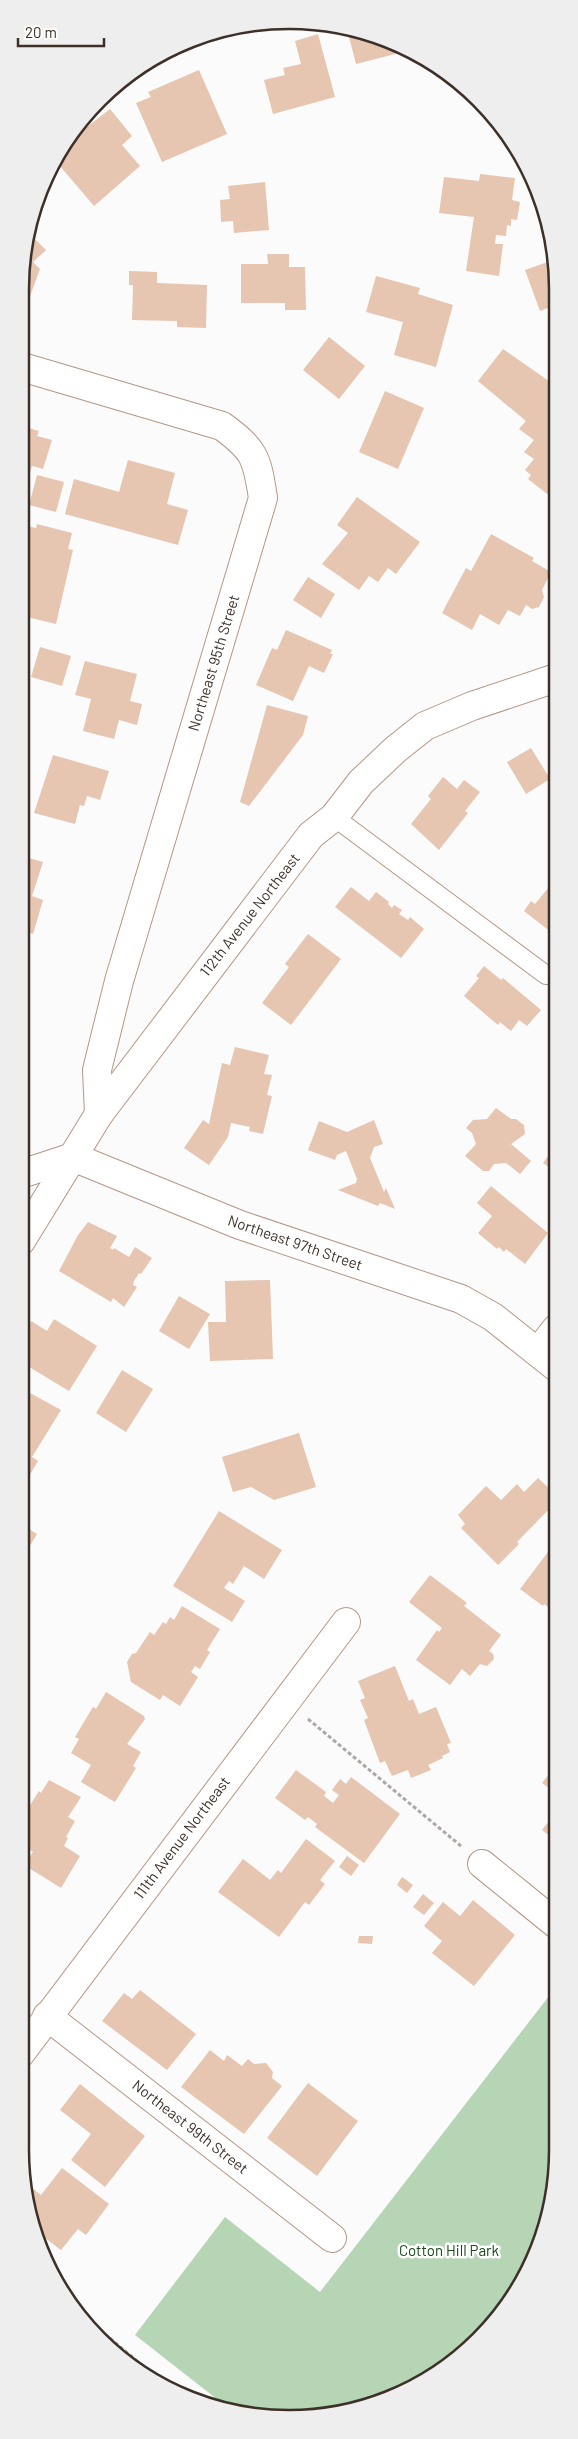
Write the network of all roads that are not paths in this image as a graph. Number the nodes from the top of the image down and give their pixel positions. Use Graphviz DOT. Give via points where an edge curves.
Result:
graph roads {
  1 [pos="29,369"];
  2 [pos="549,680"];
  3 [pos="334,817"];
  4 [pos="546,975"];
  5 [pos="99,1114"];
  6 [pos="73,1157"];
  7 [pos="29,1171"];
  8 [pos="29,1228"];
  9 [pos="547,1360"];
  10 [pos="346,1622"];
  11 [pos="482,1864"];
  12 [pos="549,1918"];
  13 [pos="47,2016"];
  14 [pos="29,2041"];
  15 [pos="332,2238"];
  1 -- 5 [label="street, Northeast 95th Street" via="222,426 246,444 258,466 262,498 119,981 97,1070"];
  2 -- 3 [label="street, 112th Avenue Northeast" via="472,706 425,726 361,782"];
  3 -- 4 [label="lane"];
  3 -- 5 [label="street, 112th Avenue Northeast" via="312,835"];
  5 -- 6 [label="street, 112th Avenue Northeast"];
  6 -- 7 [label="street"];
  6 -- 8 [label="street, 112th Avenue Northeast"];
  6 -- 9 [label="street, Northeast 97th Street" via="240,1225 461,1299 492,1317"];
  10 -- 13 [label="street, 111th Avenue Northeast"];
  11 -- 12 [label="street"];
  13 -- 14 [label="street, 111th Avenue Northeast"];
  13 -- 15 [label="street, Northeast 99th Street"];
}
